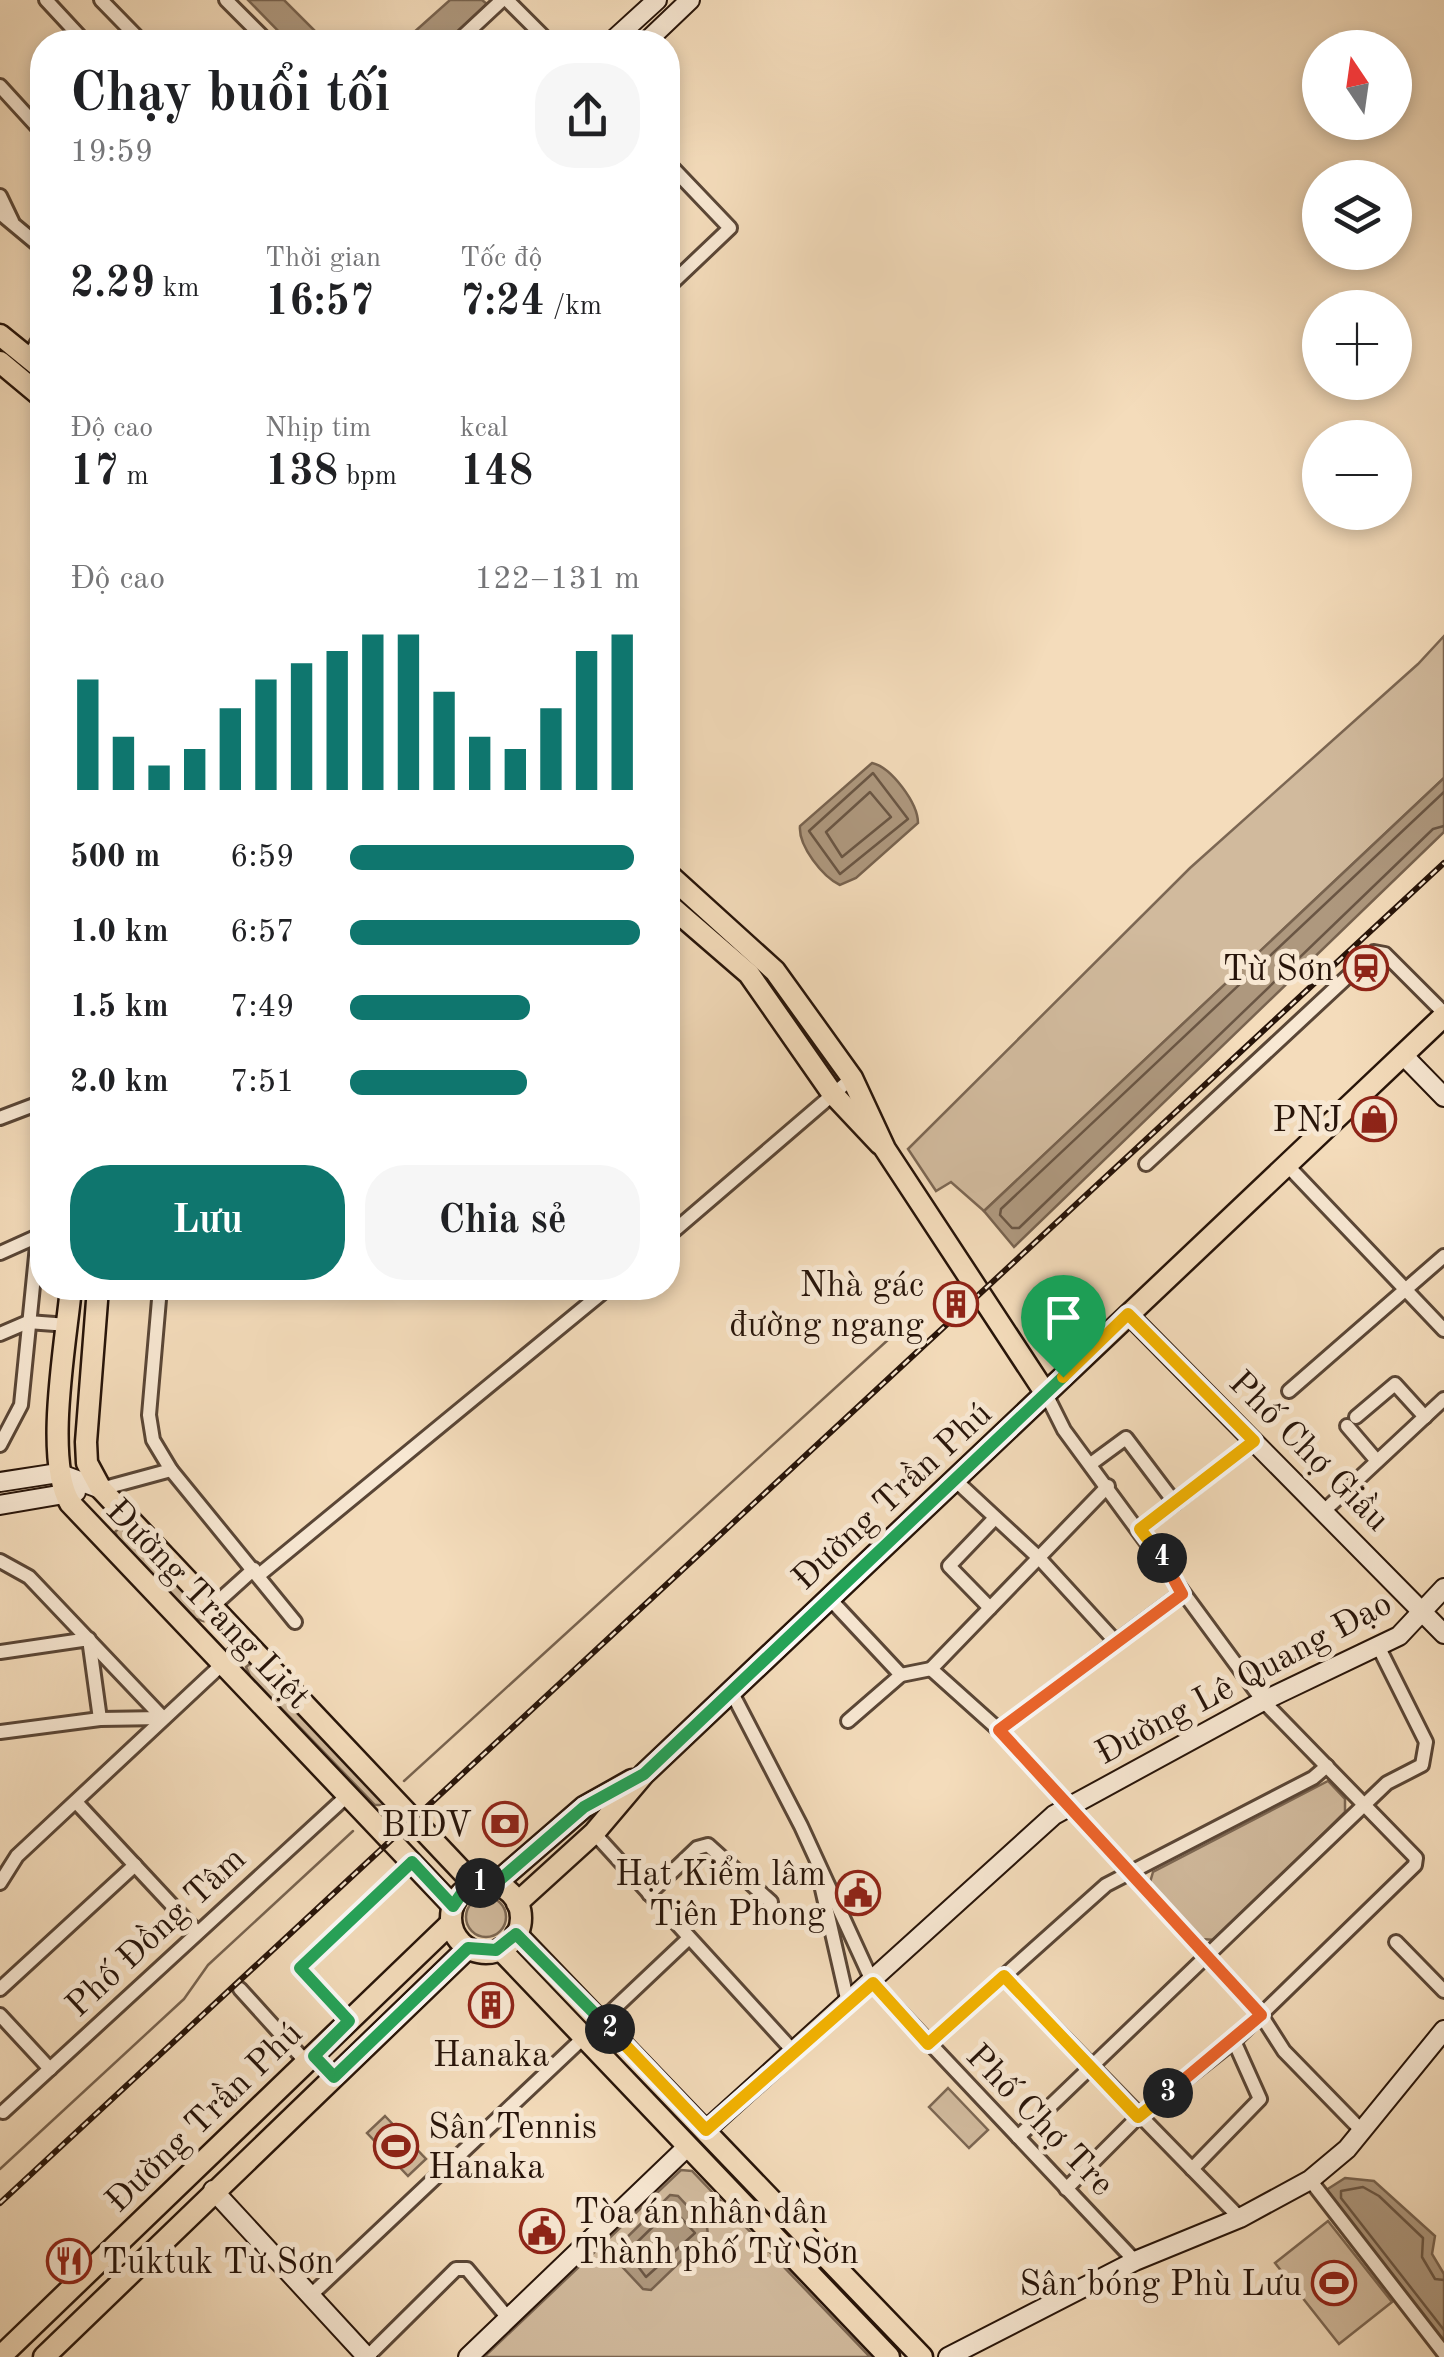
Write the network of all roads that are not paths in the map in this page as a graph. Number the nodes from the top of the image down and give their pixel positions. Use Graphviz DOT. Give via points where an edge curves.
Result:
graph roads {
  1 [pos="46,0"];
  2 [pos="226,0"];
  3 [pos="505,0"];
  4 [pos="657,0"];
  5 [pos="690,0"];
  6 [pos="106,2"];
  7 [pos="75,30"];
  8 [pos="131,30"];
  9 [pos="256,30"];
  10 [pos="471,30"];
  11 [pos="536,30"];
  12 [pos="624,30"];
  13 [pos="659,30"];
  14 [pos="0,86"];
  15 [pos="30,119"];
  16 [pos="680,176"];
  17 [pos="0,196"];
  18 [pos="0,213"];
  19 [pos="13,224"];
  20 [pos="30,238"];
  21 [pos="680,276"];
  22 [pos="1,338"];
  23 [pos="30,359"];
  24 [pos="0,362"];
  25 [pos="30,387"];
  26 [pos="680,885"];
  27 [pos="680,914"];
  28 [pos="1444,1015"];
  29 [pos="1404,1056"];
  30 [pos="852,1078"];
  31 [pos="832,1093"];
  32 [pos="1444,1097"];
  33 [pos="30,1107"];
  34 [pos="0,1118"];
  35 [pos="885,1149"];
  36 [pos="1146,1164"];
  37 [pos="1286,1164"];
  38 [pos="680,1226"];
  39 [pos="30,1240"];
  40 [pos="0,1253"];
  41 [pos="1444,1256"];
  42 [pos="1405,1290"];
  43 [pos="31,1300"];
  44 [pos="70,1300"];
  45 [pos="97,1300"];
  46 [pos="159,1300"];
  47 [pos="593,1300"];
  48 [pos="1128,1314"];
  49 [pos="28,1322"];
  50 [pos="68,1325"];
  51 [pos="1444,1330"];
  52 [pos="0,1334"];
  53 [pos="1289,1391"];
  54 [pos="1046,1394"];
  55 [pos="1444,1399"];
  56 [pos="1425,1417"];
  57 [pos="1254,1441"];
  58 [pos="0,1445"];
  59 [pos="1378,1461"];
  60 [pos="1092,1463"];
  61 [pos="171,1470"];
  62 [pos="956,1480"];
  63 [pos="0,1482"];
  64 [pos="61,1483"];
  65 [pos="1108,1486"];
  66 [pos="101,1489"];
  67 [pos="1175,1504"];
  68 [pos="0,1505"];
  69 [pos="1324,1510"];
  70 [pos="995,1518"];
  71 [pos="1140,1529"];
  72 [pos="1039,1558"];
  73 [pos="0,1561"];
  74 [pos="256,1572"];
  75 [pos="1444,1588"];
  76 [pos="1182,1594"];
  77 [pos="830,1598"];
  78 [pos="213,1606"];
  79 [pos="990,1608"];
  80 [pos="1426,1611"];
  81 [pos="295,1622"];
  82 [pos="1444,1634"];
  83 [pos="89,1639"];
  84 [pos="246,1642"];
  85 [pos="1116,1642"];
  86 [pos="1378,1646"];
  87 [pos="0,1652"];
  88 [pos="224,1663"];
  89 [pos="931,1669"];
  90 [pos="901,1675"];
  91 [pos="731,1691"];
  92 [pos="1263,1702"];
  93 [pos="163,1718"];
  94 [pos="100,1719"];
  95 [pos="848,1721"];
  96 [pos="999,1730"];
  97 [pos="0,1732"];
  98 [pos="1327,1766"];
  99 [pos="348,1795"];
  100 [pos="76,1802"];
  101 [pos="1366,1805"];
  102 [pos="604,1806"];
  103 [pos="1067,1807"];
  104 [pos="577,1814"];
  105 [pos="594,1833"];
  106 [pos="0,1855"];
  107 [pos="17,1856"];
  108 [pos="412,1862"];
  109 [pos="816,1862"];
  110 [pos="135,1865"];
  111 [pos="1128,1875"];
  112 [pos="0,1883"];
  113 [pos="485,1884"];
  114 [pos="649,1894"];
  115 [pos="771,1902"];
  116 [pos="517,1903"];
  117 [pos="452,1914"];
  118 [pos="198,1932"];
  119 [pos="689,1938"];
  120 [pos="508,1942"];
  121 [pos="1396,1942"];
  122 [pos="468,1948"];
  123 [pos="1208,1956"];
  124 [pos="1004,1976"];
  125 [pos="873,1983"];
  126 [pos="0,1989"];
  127 [pos="240,1989"];
  128 [pos="1444,1991"];
  129 [pos="848,2003"];
  130 [pos="0,2015"];
  131 [pos="1261,2015"];
  132 [pos="601,2020"];
  133 [pos="349,2021"];
  134 [pos="1444,2030"];
  135 [pos="583,2037"];
  136 [pos="1234,2041"];
  137 [pos="928,2044"];
  138 [pos="794,2052"];
  139 [pos="310,2059"];
  140 [pos="1095,2067"];
  141 [pos="50,2069"];
  142 [pos="334,2077"];
  143 [pos="4,2112"];
  144 [pos="1138,2117"];
  145 [pos="706,2130"];
  146 [pos="1362,2131"];
  147 [pos="1018,2137"];
  148 [pos="687,2147"];
  149 [pos="1192,2169"];
  150 [pos="192,2170"];
  151 [pos="1310,2180"];
  152 [pos="1066,2189"];
  153 [pos="212,2190"];
  154 [pos="1240,2218"];
  155 [pos="810,2240"];
  156 [pos="793,2256"];
  157 [pos="1134,2261"];
  158 [pos="310,2296"];
  159 [pos="508,2318"];
  160 [pos="1444,2354"];
  161 [pos="0,2357"];
  162 [pos="44,2357"];
  163 [pos="367,2357"];
  164 [pos="468,2357"];
  165 [pos="889,2357"];
  166 [pos="922,2357"];
  167 [pos="948,2357"];
  1 -- 7 [label="street"];
  2 -- 9 [label="street"];
  3 -- 10 [label="street"];
  3 -- 11 [label="street"];
  4 -- 12 [label="main road"];
  5 -- 13 [label="main road"];
  6 -- 8 [label="street"];
  14 -- 15 [label="street"];
  16 -- 21 [label="street" via="730,228"];
  17 -- 19 [label="street"];
  18 -- 19 [label="street"];
  19 -- 20 [label="street"];
  22 -- 23 [label="main road"];
  24 -- 25 [label="main road"];
  26 -- 30 [label="main road" via="774,971"];
  27 -- 31 [label="main road" via="750,974"];
  28 -- 29 [label="main road, Đường Trần Phú"];
  28 -- 36 [label="street" via="1385,954 1374,952"];
  29 -- 32 [label="main road"];
  29 -- 37 [label="main road, Đường Trần Phú"];
  30 -- 31 [label="street"];
  30 -- 35 [label="main road"];
  31 -- 35 [label="main road"];
  31 -- 38 [label="street"];
  33 -- 34 [label="street"];
  35 -- 54 [label="main road"];
  37 -- 42 [label="street"];
  37 -- 48 [label="main road, Đường Trần Phú"];
  39 -- 40 [label="street"];
  41 -- 42 [label="street"];
  42 -- 51 [label="street"];
  42 -- 53 [label="street"];
  43 -- 49 [label="street"];
  44 -- 50 [label="main road"];
  45 -- 66 [label="main road, Đường Trang Liệt" via="86,1442 87,1462"];
  46 -- 61 [label="street" via="149,1415 153,1440"];
  47 -- 74 [label="street"];
  48 -- 54 [label="main road, Đường Trần Phú"];
  48 -- 57 [label="main road, Phố Chợ Giầu"];
  49 -- 50 [label="street"];
  49 -- 52 [label="street"];
  49 -- 58 [label="street" via="21,1405"];
  50 -- 64 [label="main road"];
  54 -- 60 [label="street"];
  54 -- 62 [label="main road, Đường Trần Phú"];
  55 -- 56 [label="street"];
  56 -- 59 [label="street"];
  56 -- 59 [label="street" via="1395,1384 1352,1421"];
  57 -- 67 [label="street"];
  57 -- 69 [label="main road, Phố Chợ Giầu"];
  59 -- 69 [label="street"];
  60 -- 65 [label="street"];
  60 -- 67 [label="street" via="1126,1438"];
  61 -- 66 [label="street"];
  61 -- 74 [label="street"];
  62 -- 70 [label="street"];
  62 -- 77 [label="main road, Đường Trần Phú"];
  63 -- 64 [label="main road"];
  64 -- 66 [label="main road"];
  64 -- 68 [label="main road"];
  64 -- 88 [label="main road, Đường Trang Liệt" via="76,1512"];
  65 -- 71 [label="street"];
  65 -- 72 [label="street"];
  66 -- 78 [label="main road, Đường Trang Liệt"];
  67 -- 71 [label="street"];
  69 -- 80 [label="main road, Phố Chợ Giầu"];
  70 -- 72 [label="street"];
  70 -- 79 [label="street" via="949,1566"];
  71 -- 76 [label="street"];
  72 -- 79 [label="street"];
  72 -- 85 [label="street"];
  73 -- 83 [label="street" via="28,1577"];
  74 -- 78 [label="street"];
  74 -- 81 [label="street"];
  75 -- 80 [label="main road, Đường Lê Quang Đạo"];
  76 -- 85 [label="street"];
  76 -- 92 [label="street"];
  77 -- 90 [label="street"];
  77 -- 91 [label="main road, Đường Trần Phú"];
  78 -- 84 [label="main road, Đường Trang Liệt"];
  79 -- 89 [label="street"];
  80 -- 82 [label="main road, Phố Chợ Giầu"];
  80 -- 86 [label="main road, Đường Lê Quang Đạo"];
  83 -- 87 [label="street"];
  83 -- 93 [label="street"];
  83 -- 94 [label="street"];
  84 -- 88 [label="street"];
  84 -- 113 [label="main road, Đường Trang Liệt"];
  85 -- 96 [label="street"];
  86 -- 92 [label="main road, Đường Lê Quang Đạo"];
  86 -- 101 [label="street" via="1427,1750 1418,1770 1387,1783"];
  88 -- 93 [label="street"];
  88 -- 99 [label="main road, Đường Trang Liệt"];
  89 -- 90 [label="street"];
  89 -- 96 [label="street"];
  90 -- 95 [label="street"];
  91 -- 102 [label="main road, Đường Trần Phú"];
  91 -- 109 [label="street, Phố Chợ Tre"];
  92 -- 98 [label="street"];
  92 -- 103 [label="main road, Đường Lê Quang Đạo"];
  93 -- 94 [label="street"];
  93 -- 100 [label="street"];
  94 -- 97 [label="street"];
  96 -- 103 [label="street"];
  98 -- 101 [label="street"];
  98 -- 111 [label="street"];
  99 -- 108 [label="main road, Đường Trang Liệt"];
  99 -- 118 [label="street, Phố Đồng Tâm"];
  100 -- 107 [label="street"];
  100 -- 110 [label="street"];
  101 -- 123 [label="street"];
  101 -- 131 [label="street" via="1412,1852 1415,1865"];
  102 -- 104 [label="main road, Đường Trần Phú"];
  102 -- 105 [label="main road, Đường Trần Phú"];
  103 -- 111 [label="street"];
  103 -- 125 [label="main road, Đường Lê Quang Đạo" via="1025,1838"];
  104 -- 105 [label="main road"];
  104 -- 113 [label="main road, Đường Trần Phú"];
  105 -- 114 [label="street"];
  105 -- 116 [label="main road, Đường Trần Phú"];
  106 -- 107 [label="street"];
  107 -- 112 [label="street"];
  108 -- 117 [label="main road, Đường Trang Liệt"];
  108 -- 133 [label="street" via="300,1968"];
  109 -- 125 [label="street, Phố Chợ Tre"];
  109 -- 129 [label="street, Phố Chợ Tre"];
  110 -- 118 [label="street"];
  110 -- 126 [label="street"];
  111 -- 123 [label="street"];
  111 -- 124 [label="street" via="1106,1885"];
  113 -- 116 [label="main road"];
  113 -- 117 [label="main road" via="464,1890"];
  114 -- 115 [label="street" via="704,1845"];
  114 -- 119 [label="street"];
  116 -- 120 [label="main road" via="520,1917"];
  117 -- 122 [label="main road"];
  117 -- 133 [label="main road, Đường Trần Phú"];
  118 -- 141 [label="street, Phố Đồng Tâm"];
  119 -- 132 [label="street"];
  119 -- 138 [label="street"];
  120 -- 122 [label="main road" via="484,1952"];
  120 -- 132 [label="main road"];
  120 -- 135 [label="main road"];
  121 -- 128 [label="street"];
  122 -- 142 [label="main road, Đường Trần Phú"];
  123 -- 131 [label="street"];
  123 -- 140 [label="street"];
  124 -- 137 [label="street"];
  124 -- 140 [label="street"];
  125 -- 129 [label="main road, Đường Lê Quang Đạo"];
  125 -- 137 [label="street, Phố Chợ Tre"];
  127 -- 139 [label="street"];
  129 -- 138 [label="main road, Đường Lê Quang Đạo"];
  130 -- 141 [label="street"];
  131 -- 136 [label="street"];
  131 -- 146 [label="street" via="1284,2051"];
  132 -- 135 [label="street"];
  132 -- 145 [label="main road"];
  133 -- 139 [label="main road, Đường Trần Phú"];
  134 -- 146 [label="main road"];
  135 -- 148 [label="main road"];
  135 -- 158 [label="street"];
  136 -- 144 [label="street"];
  136 -- 149 [label="street" via="1260,2099"];
  137 -- 147 [label="street, Phố Chợ Tre"];
  138 -- 145 [label="main road, Đường Lê Quang Đạo"];
  139 -- 142 [label="main road"];
  139 -- 150 [label="main road, Đường Trần Phú"];
  140 -- 144 [label="street"];
  140 -- 147 [label="street"];
  141 -- 143 [label="street, Phố Đồng Tâm"];
  142 -- 153 [label="main road, Đường Trần Phú"];
  144 -- 149 [label="street"];
  144 -- 152 [label="street"];
  145 -- 148 [label="main road"];
  145 -- 155 [label="main road"];
  146 -- 151 [label="main road"];
  147 -- 152 [label="street, Phố Chợ Tre"];
  148 -- 156 [label="main road"];
  148 -- 159 [label="main road"];
  149 -- 154 [label="street"];
  150 -- 153 [label="main road"];
  150 -- 161 [label="main road, Đường Trần Phú"];
  151 -- 154 [label="main road"];
  151 -- 160 [label="street"];
  152 -- 157 [label="street, Phố Chợ Tre"];
  153 -- 158 [label="main road"];
  153 -- 162 [label="main road, Đường Trần Phú"];
  154 -- 157 [label="main road"];
  155 -- 156 [label="main road"];
  155 -- 166 [label="main road"];
  156 -- 165 [label="main road"];
  157 -- 167 [label="main road"];
  158 -- 163 [label="main road"];
  159 -- 163 [label="street" via="467,2269 456,2269"];
  159 -- 164 [label="main road"];
}
